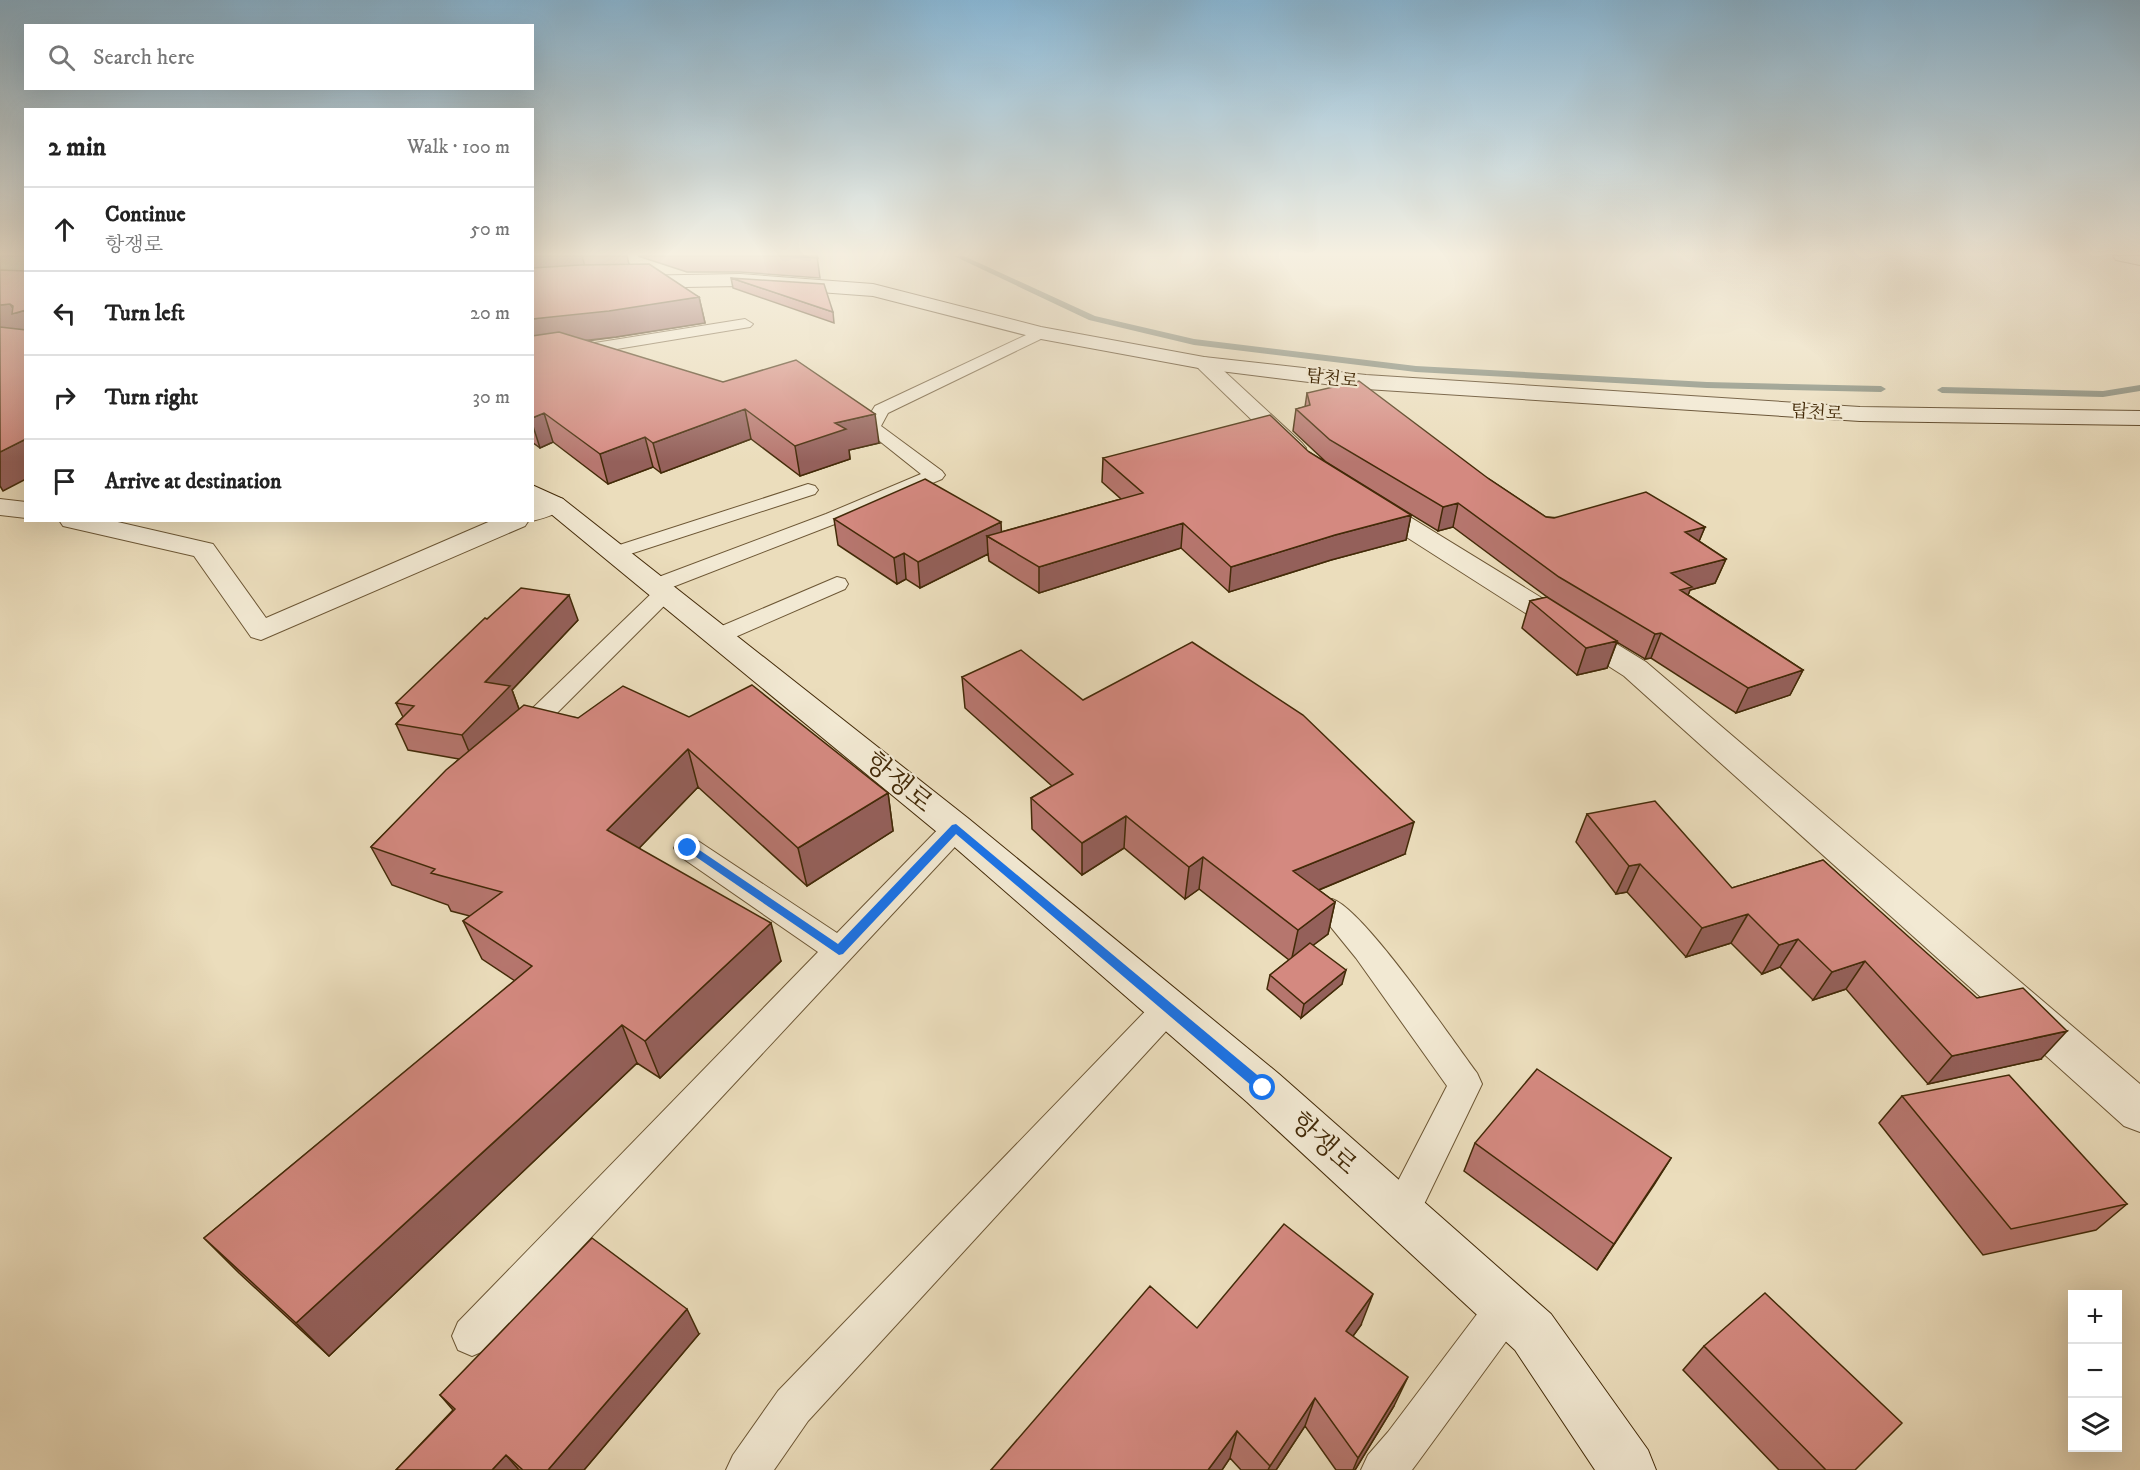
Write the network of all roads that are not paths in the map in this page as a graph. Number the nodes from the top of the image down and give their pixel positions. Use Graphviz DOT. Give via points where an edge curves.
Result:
graph roads {
  1 [pos="742,325"];
  2 [pos="1008,325"];
  3 [pos="1041,333"];
  4 [pos="534,358"];
  5 [pos="1204,363"];
  6 [pos="2140,418"];
  7 [pos="1316,469"];
  8 [pos="1346,488"];
  9 [pos="807,490"];
  10 [pos="540,503"];
  11 [pos="0,507"];
  12 [pos="24,510"];
  13 [pos="81,522"];
  14 [pos="511,522"];
  15 [pos="614,553"];
  16 [pos="837,584"];
  17 [pos="660,589"];
  18 [pos="718,636"];
  19 [pos="505,749"];
  20 [pos="956,828"];
  21 [pos="688,848"];
  22 [pos="1332,910"];
  23 [pos="839,950"];
  24 [pos="1169,1007"];
  25 [pos="2140,1112"];
  26 [pos="1401,1212"];
  27 [pos="1506,1307"];
  28 [pos="472,1336"];
  29 [pos="748,1470"];
  30 [pos="1383,1470"];
  31 [pos="1628,1470"];
  1 -- 4 [label="lane"];
  2 -- 3 [label="street, 탑천로"];
  3 -- 5 [label="street, 탑천로"];
  3 -- 17 [label="lane" via="881,410 871,427 935,476"];
  5 -- 6 [label="street, 탑천로" via="1366,382 1860,414"];
  5 -- 7 [label="street"];
  8 -- 25 [label="street" via="1635,669"];
  9 -- 15 [label="lane"];
  10 -- 15 [label="street, 항쟁로"];
  11 -- 12 [label="street"];
  13 -- 14 [label="street" via="203,550 261,631"];
  15 -- 17 [label="street, 항쟁로"];
  16 -- 18 [label="lane"];
  17 -- 18 [label="street, 항쟁로"];
  17 -- 19 [label="lane"];
  18 -- 20 [label="street, 항쟁로"];
  20 -- 23 [label="lane"];
  20 -- 24 [label="street, 항쟁로"];
  21 -- 23 [label="lane"];
  22 -- 26 [label="lane" via="1367,949 1466,1084"];
  23 -- 28 [label="lane"];
  24 -- 26 [label="street, 항쟁로"];
  24 -- 29 [label="lane" via="793,1406"];
  26 -- 27 [label="street, 항쟁로"];
  27 -- 30 [label="lane"];
  27 -- 31 [label="street, 항쟁로" via="1533,1332"];
}
